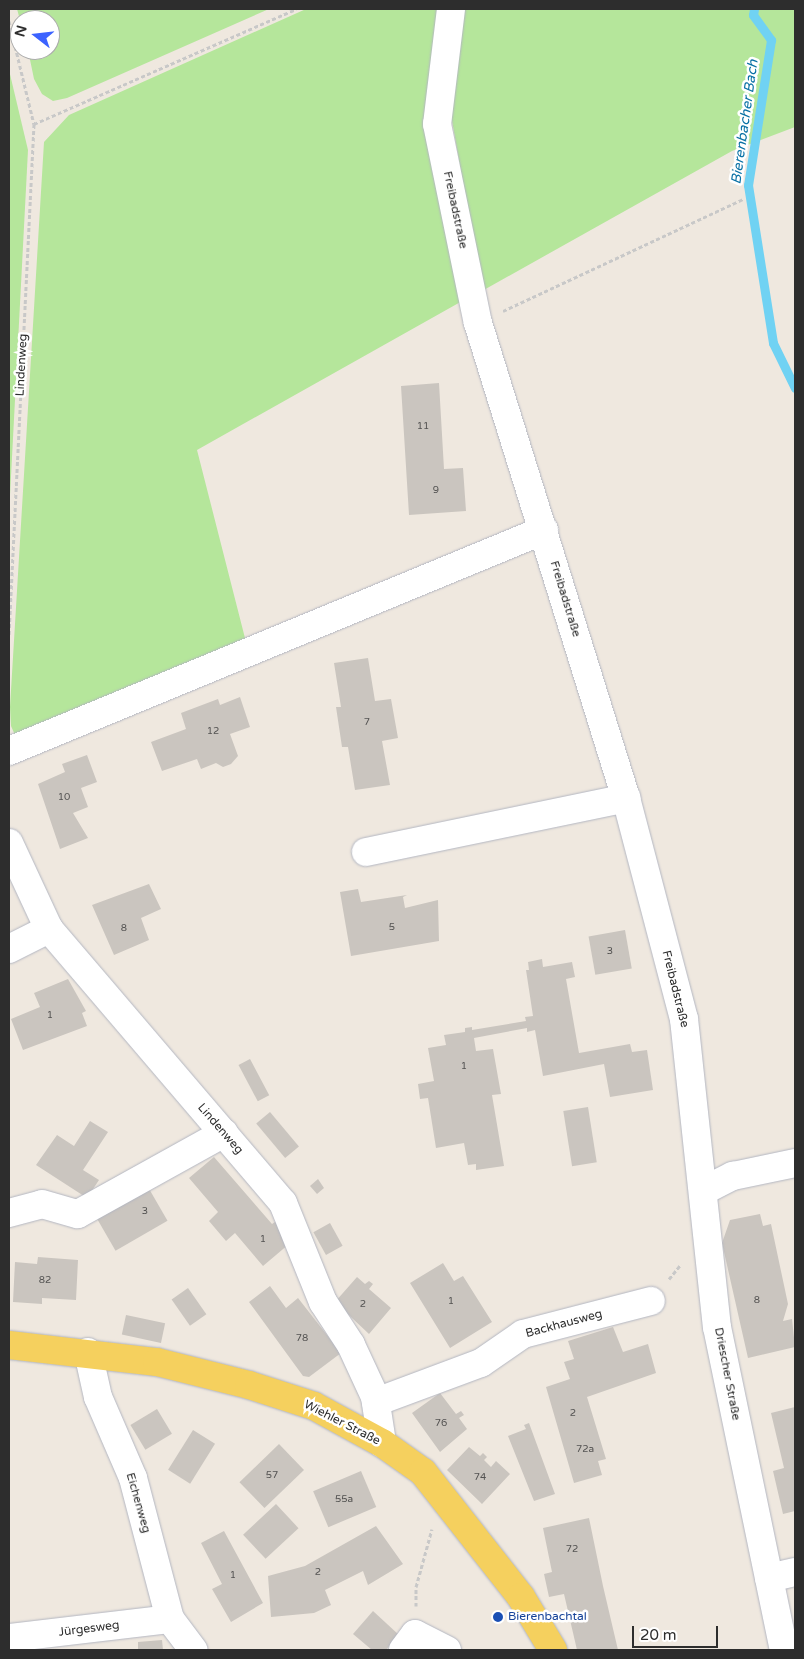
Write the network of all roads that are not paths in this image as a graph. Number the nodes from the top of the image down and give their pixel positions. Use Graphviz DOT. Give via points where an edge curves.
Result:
graph roads {
  1 [pos="451,9"];
  2 [pos="544,530"];
  3 [pos="9,751"];
  4 [pos="626,798"];
  5 [pos="9,843"];
  6 [pos="366,852"];
  7 [pos="49,929"];
  8 [pos="9,949"];
  9 [pos="224,1133"];
  10 [pos="795,1163"];
  11 [pos="703,1190"];
  12 [pos="9,1213"];
  13 [pos="651,1301"];
  14 [pos="9,1345"];
  15 [pos="88,1352"];
  16 [pos="376,1402"];
  17 [pos="382,1443"];
  18 [pos="795,1572"];
  19 [pos="769,1578"];
  20 [pos="170,1620"];
  21 [pos="9,1638"];
  22 [pos="193,1650"];
  23 [pos="403,1650"];
  24 [pos="447,1650"];
  25 [pos="553,1650"];
  26 [pos="784,1650"];
  1 -- 2 [label="street, Freibadstraße" via="437,124 478,323"];
  2 -- 3 [label="street"];
  2 -- 4 [label="street, Freibadstraße"];
  4 -- 6 [label="street"];
  4 -- 11 [label="street, Freibadstraße" via="684,1019"];
  5 -- 7 [label="street, Lindenweg"];
  7 -- 8 [label="street"];
  7 -- 9 [label="street, Lindenweg"];
  9 -- 12 [label="street" via="78,1214 42,1204"];
  9 -- 16 [label="street, Lindenweg" via="283,1203 323,1302 351,1345"];
  10 -- 11 [label="street" via="733,1176"];
  11 -- 19 [label="street, Driescher Straße" via="717,1327"];
  13 -- 16 [label="street, Backhausweg" via="523,1334 481,1363"];
  14 -- 15 [label="main road, Wiehler Straße"];
  15 -- 17 [label="main road, Wiehler Straße" via="157,1362 248,1385 314,1406"];
  15 -- 20 [label="street, Eichenweg" via="98,1397 133,1478"];
  16 -- 17 [label="street, Lindenweg"];
  17 -- 25 [label="main road, Wiehler Straße" via="423,1472 520,1597"];
  18 -- 19 [label="street"];
  19 -- 26 [label="street, Driescher Straße"];
  20 -- 21 [label="street, Jürgesweg"];
  20 -- 22 [label="street, Eichenweg"];
  23 -- 24 [label="street" via="415,1634"];
}
